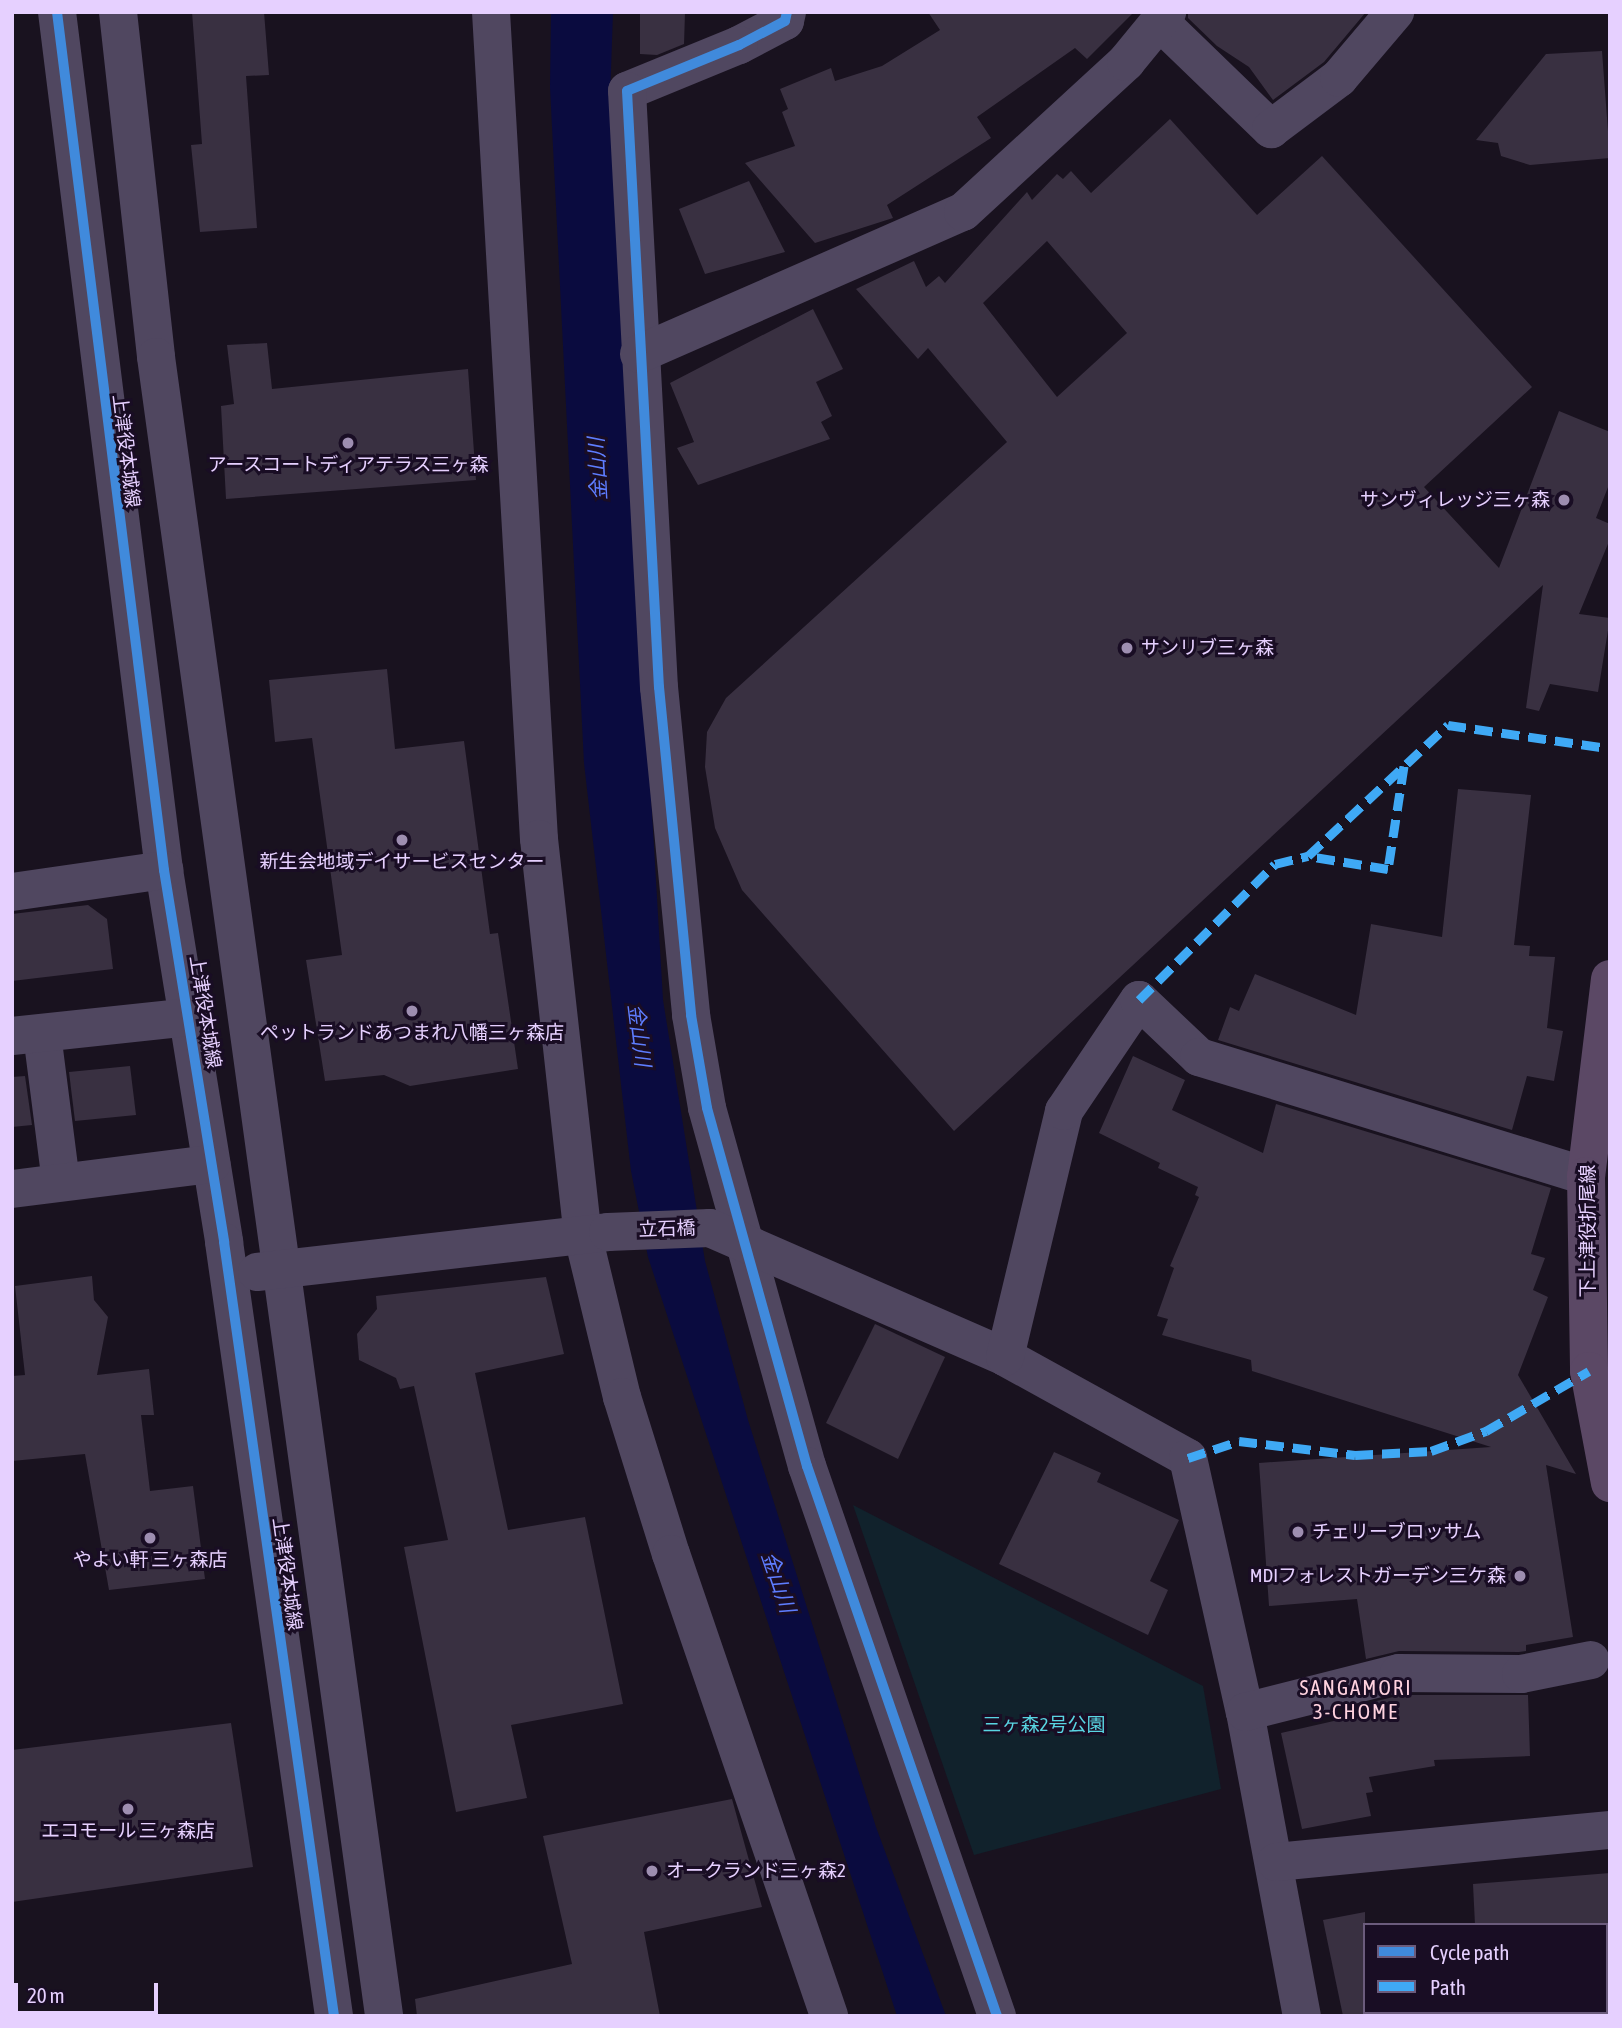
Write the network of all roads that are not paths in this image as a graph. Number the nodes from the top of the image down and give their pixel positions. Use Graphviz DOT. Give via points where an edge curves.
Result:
graph roads {
  1 [pos="57,12"];
  2 [pos="118,12"];
  3 [pos="491,12"];
  4 [pos="787,12"];
  5 [pos="1395,12"];
  6 [pos="1163,17"];
  7 [pos="639,354"];
  8 [pos="164,870"];
  9 [pos="12,892"];
  10 [pos="1610,979"];
  11 [pos="189,1017"];
  12 [pos="27,1035"];
  13 [pos="211,1164"];
  14 [pos="1586,1176"];
  15 [pos="61,1182"];
  16 [pos="12,1189"];
  17 [pos="726,1233"];
  18 [pos="583,1236"];
  19 [pos="281,1269"];
  20 [pos="227,1275"];
  21 [pos="1004,1357"];
  22 [pos="1610,1483"];
  23 [pos="1591,1660"];
  24 [pos="1245,1712"];
  25 [pos="1610,1830"];
  26 [pos="1276,1862"];
  27 [pos="334,2016"];
  28 [pos="384,2016"];
  29 [pos="829,2016"];
  30 [pos="997,2016"];
  31 [pos="1302,2016"];
  1 -- 8 [label="street, 上津役本城線"];
  2 -- 19 [label="street, 上津役本城線" via="156,357"];
  3 -- 18 [label="street" via="538,839"];
  4 -- 7 [label="street" via="785,21 738,45 627,91"];
  5 -- 6 [label="street" via="1339,78 1271,129"];
  6 -- 7 [label="street" via="1126,62 962,212"];
  7 -- 17 [label="street" via="660,619 659,687 691,1014"];
  8 -- 9 [label="street"];
  8 -- 11 [label="street, 上津役本城線"];
  10 -- 14 [label="main road, 下上津役折尾線"];
  11 -- 12 [label="street"];
  11 -- 13 [label="street, 上津役本城線"];
  12 -- 15 [label="street"];
  13 -- 15 [label="street"];
  13 -- 20 [label="street, 上津役本城線"];
  14 -- 21 [label="street" via="1199,1057 1139,1000 1064,1111"];
  14 -- 22 [label="main road, 下上津役折尾線" via="1590,1371"];
  15 -- 16 [label="street"];
  17 -- 18 [label="street, 立石橋" via="624,1231"];
  17 -- 21 [label="street"];
  17 -- 30 [label="street"];
  18 -- 19 [label="street, 立石橋"];
  18 -- 29 [label="street" via="622,1397 667,1541"];
  19 -- 20 [label="street, 立石橋"];
  19 -- 28 [label="street, 上津役本城線"];
  20 -- 27 [label="street, 上津役本城線"];
  21 -- 24 [label="street" via="1188,1458"];
  23 -- 24 [label="street" via="1521,1674 1399,1673"];
  24 -- 26 [label="street"];
  25 -- 26 [label="street"];
  26 -- 31 [label="street"];
}
